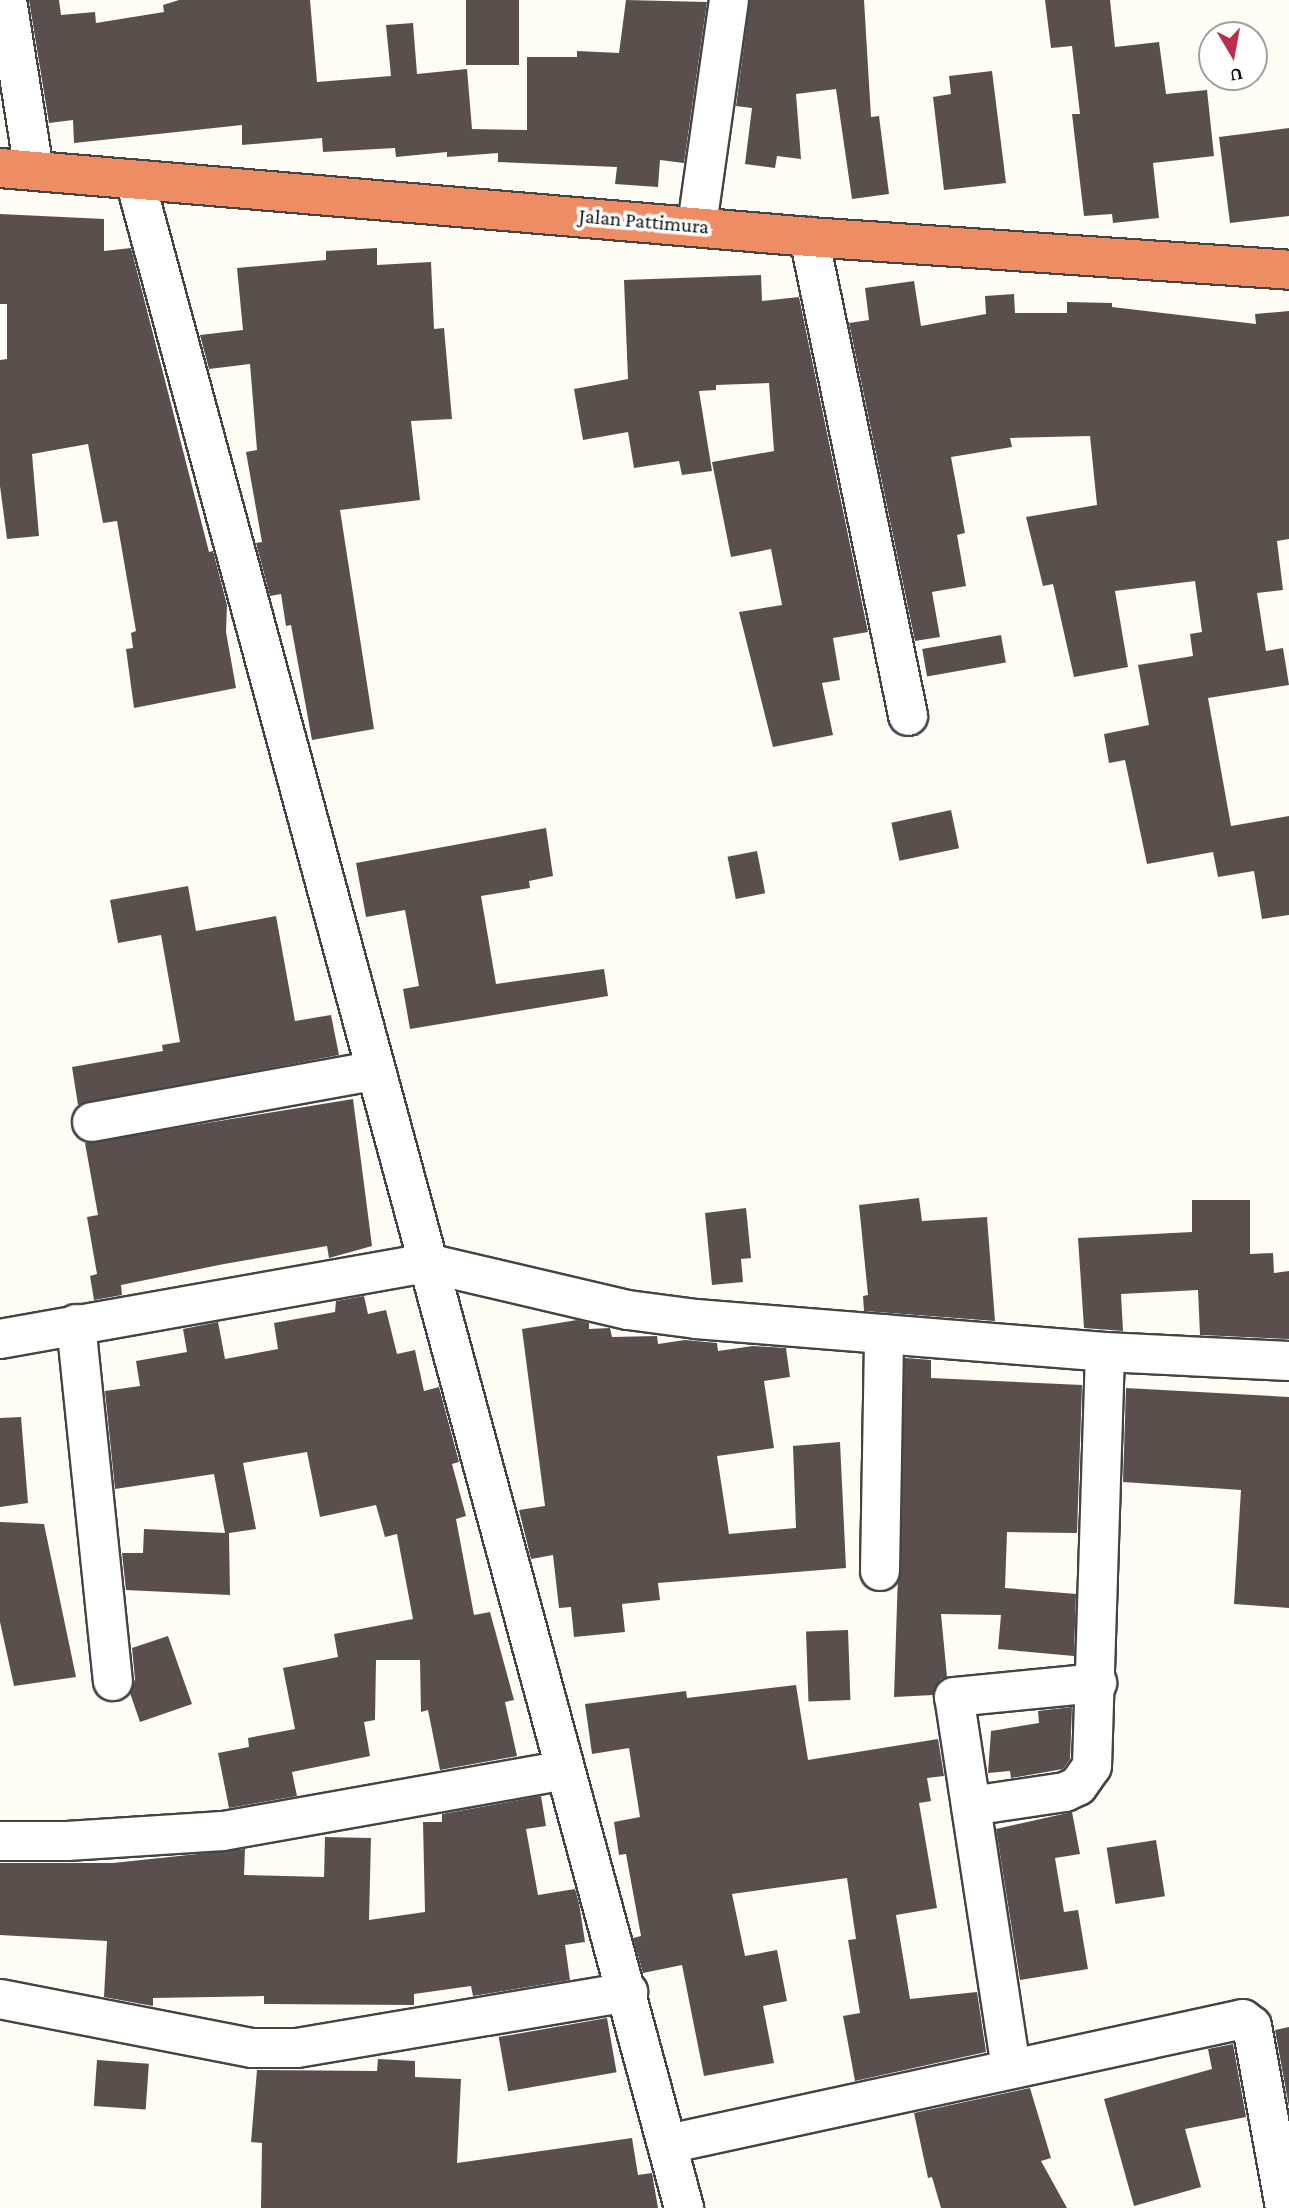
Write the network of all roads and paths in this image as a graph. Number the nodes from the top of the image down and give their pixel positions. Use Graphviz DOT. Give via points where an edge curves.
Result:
graph roads {
  1 [pos="7,0"];
  2 [pos="729,0"];
  3 [pos="17,169"];
  4 [pos="135,180"];
  5 [pos="697,225"];
  6 [pos="809,237"];
  7 [pos="1289,270"];
  8 [pos="908,716"];
  9 [pos="374,1071"];
  10 [pos="92,1122"];
  11 [pos="427,1263"];
  12 [pos="76,1324"];
  13 [pos="884,1334"];
  14 [pos="0,1339"];
  15 [pos="1105,1352"];
  16 [pos="1289,1362"];
  17 [pos="880,1571"];
  18 [pos="113,1681"];
  19 [pos="1097,1684"];
  20 [pos="564,1770"];
  21 [pos="971,1806"];
  22 [pos="0,1841"];
  23 [pos="628,1992"];
  24 [pos="0,1999"];
  25 [pos="1011,2068"];
  26 [pos="668,2144"];
  27 [pos="684,2208"];
  28 [pos="1285,2208"];
  1 -- 3 [label="street"];
  2 -- 5 [label="street"];
  3 -- 4 [label="highway, Jalan Pattimura"];
  4 -- 5 [label="highway, Jalan Pattimura"];
  4 -- 9 [label="street"];
  5 -- 6 [label="highway, Jalan Pattimura"];
  6 -- 7 [label="highway, Jalan Pattimura"];
  6 -- 8 [label="street"];
  9 -- 10 [label="street"];
  9 -- 11 [label="street"];
  11 -- 12 [label="street"];
  11 -- 13 [label="street" via="628,1310"];
  11 -- 20 [label="street"];
  12 -- 14 [label="street"];
  12 -- 18 [label="street"];
  13 -- 15 [label="street"];
  13 -- 17 [label="street"];
  15 -- 16 [label="street"];
  15 -- 19 [label="street"];
  19 -- 21 [label="street" via="1092,1766 1078,1786 1052,1796"];
  19 -- 21 [label="street" via="954,1697"];
  20 -- 22 [label="street" via="223,1831"];
  20 -- 23 [label="street"];
  21 -- 25 [label="street"];
  23 -- 24 [label="street" via="297,2048 251,2048"];
  23 -- 26 [label="street"];
  25 -- 26 [label="street"];
  25 -- 28 [label="street" via="1248,2021"];
  26 -- 27 [label="street"];
}
